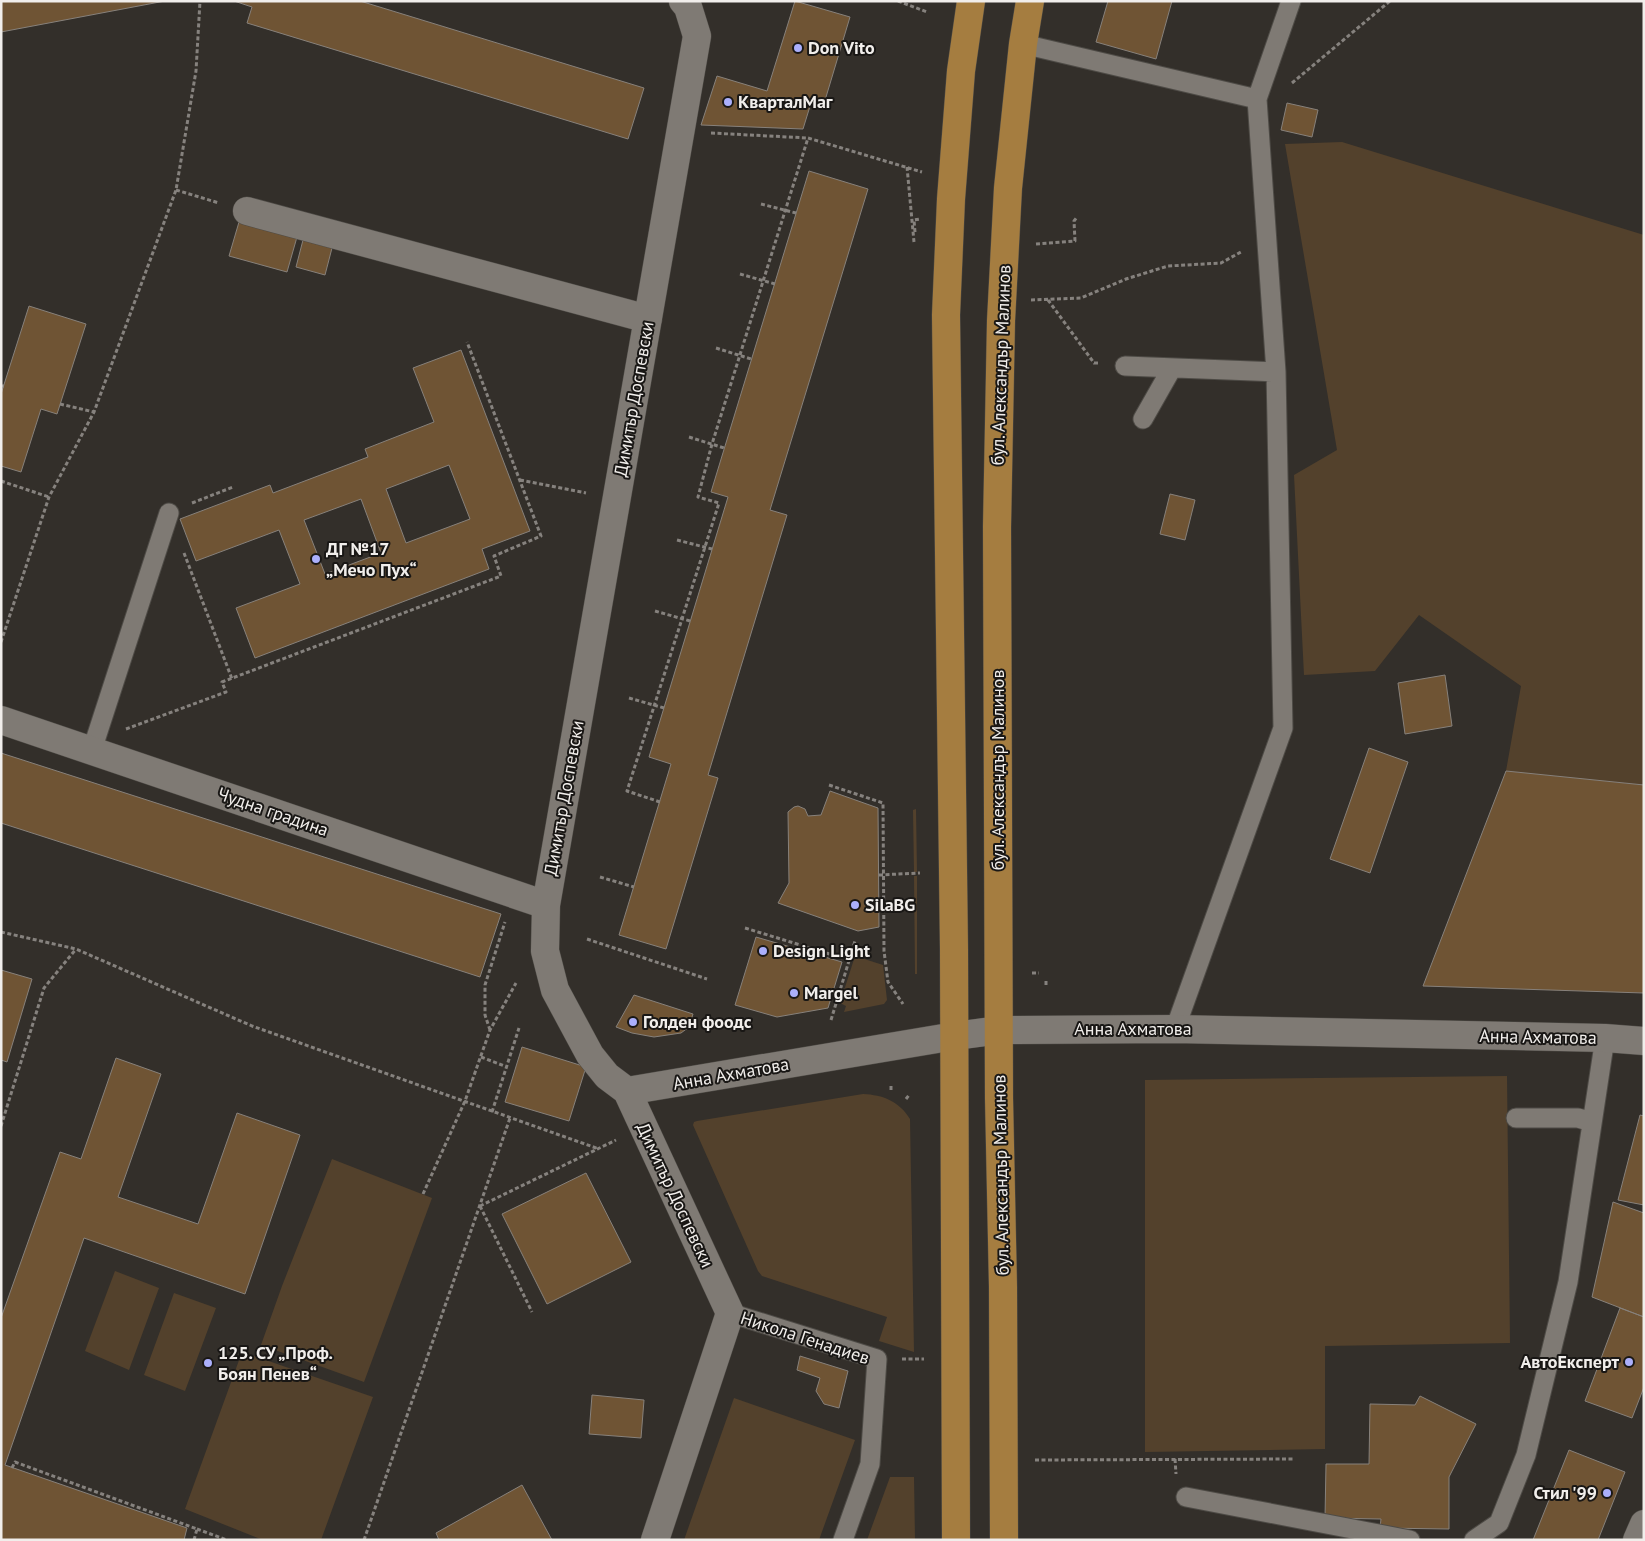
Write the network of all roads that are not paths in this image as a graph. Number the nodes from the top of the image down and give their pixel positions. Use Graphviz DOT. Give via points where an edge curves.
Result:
graph roads {
  1 [pos="971,1"];
  2 [pos="1030,1"];
  3 [pos="1291,1"];
  4 [pos="685,4"];
  5 [pos="1023,44"];
  6 [pos="1257,99"];
  7 [pos="247,211"];
  8 [pos="648,318"];
  9 [pos="1125,366"];
  10 [pos="1172,368"];
  11 [pos="1276,372"];
  12 [pos="1143,419"];
  13 [pos="169,513"];
  14 [pos="1,720"];
  15 [pos="92,750"];
  16 [pos="546,905"];
  17 [pos="1175,1029"];
  18 [pos="1000,1030"];
  19 [pos="955,1036"];
  20 [pos="1605,1038"];
  21 [pos="1644,1041"];
  22 [pos="627,1091"];
  23 [pos="1516,1118"];
  24 [pos="1592,1122"];
  25 [pos="730,1313"];
  26 [pos="1186,1498"];
  27 [pos="1644,1524"];
  28 [pos="655,1540"];
  29 [pos="843,1540"];
  30 [pos="956,1540"];
  31 [pos="1004,1540"];
  32 [pos="1410,1540"];
  33 [pos="1474,1540"];
  34 [pos="1637,1540"];
  1 -- 19 [label="main road" via="950,198 946,316"];
  2 -- 5 [label="main road, бул. Александър Малинов"];
  3 -- 6 [label="lane"];
  4 -- 8 [label="street, Димитър Доспевски" via="697,36"];
  5 -- 6 [label="lane"];
  5 -- 18 [label="main road, бул. Александър Малинов" via="1008,188 1001,321 997,527"];
  6 -- 11 [label="lane"];
  7 -- 8 [label="street"];
  8 -- 16 [label="street, Димитър Доспевски"];
  9 -- 10 [label="lane"];
  10 -- 11 [label="lane"];
  10 -- 12 [label="lane"];
  11 -- 17 [label="lane" via="1283,728"];
  13 -- 15 [label="lane"];
  14 -- 15 [label="street, Чудна градина"];
  15 -- 16 [label="street, Чудна градина"];
  16 -- 22 [label="street, Димитър Доспевски" via="545,952 555,990 590,1055 607,1076"];
  17 -- 18 [label="street, Анна Ахматова"];
  17 -- 20 [label="street, Анна Ахматова"];
  18 -- 19 [label="street, Анна Ахматова"];
  18 -- 31 [label="main road, бул. Александър Малинов"];
  19 -- 22 [label="street, Анна Ахматова"];
  19 -- 30 [label="main road"];
  20 -- 21 [label="street, Анна Ахматова"];
  20 -- 24 [label="lane"];
  22 -- 25 [label="street, Димитър Доспевски"];
  23 -- 24 [label="lane" via="1578,1118"];
  24 -- 33 [label="lane" via="1568,1282 1526,1454 1499,1523"];
  25 -- 28 [label="street"];
  25 -- 29 [label="lane, Никола Генадиев" via="876,1359 870,1464"];
  26 -- 32 [label="lane"];
  27 -- 34 [label="street"];
}
